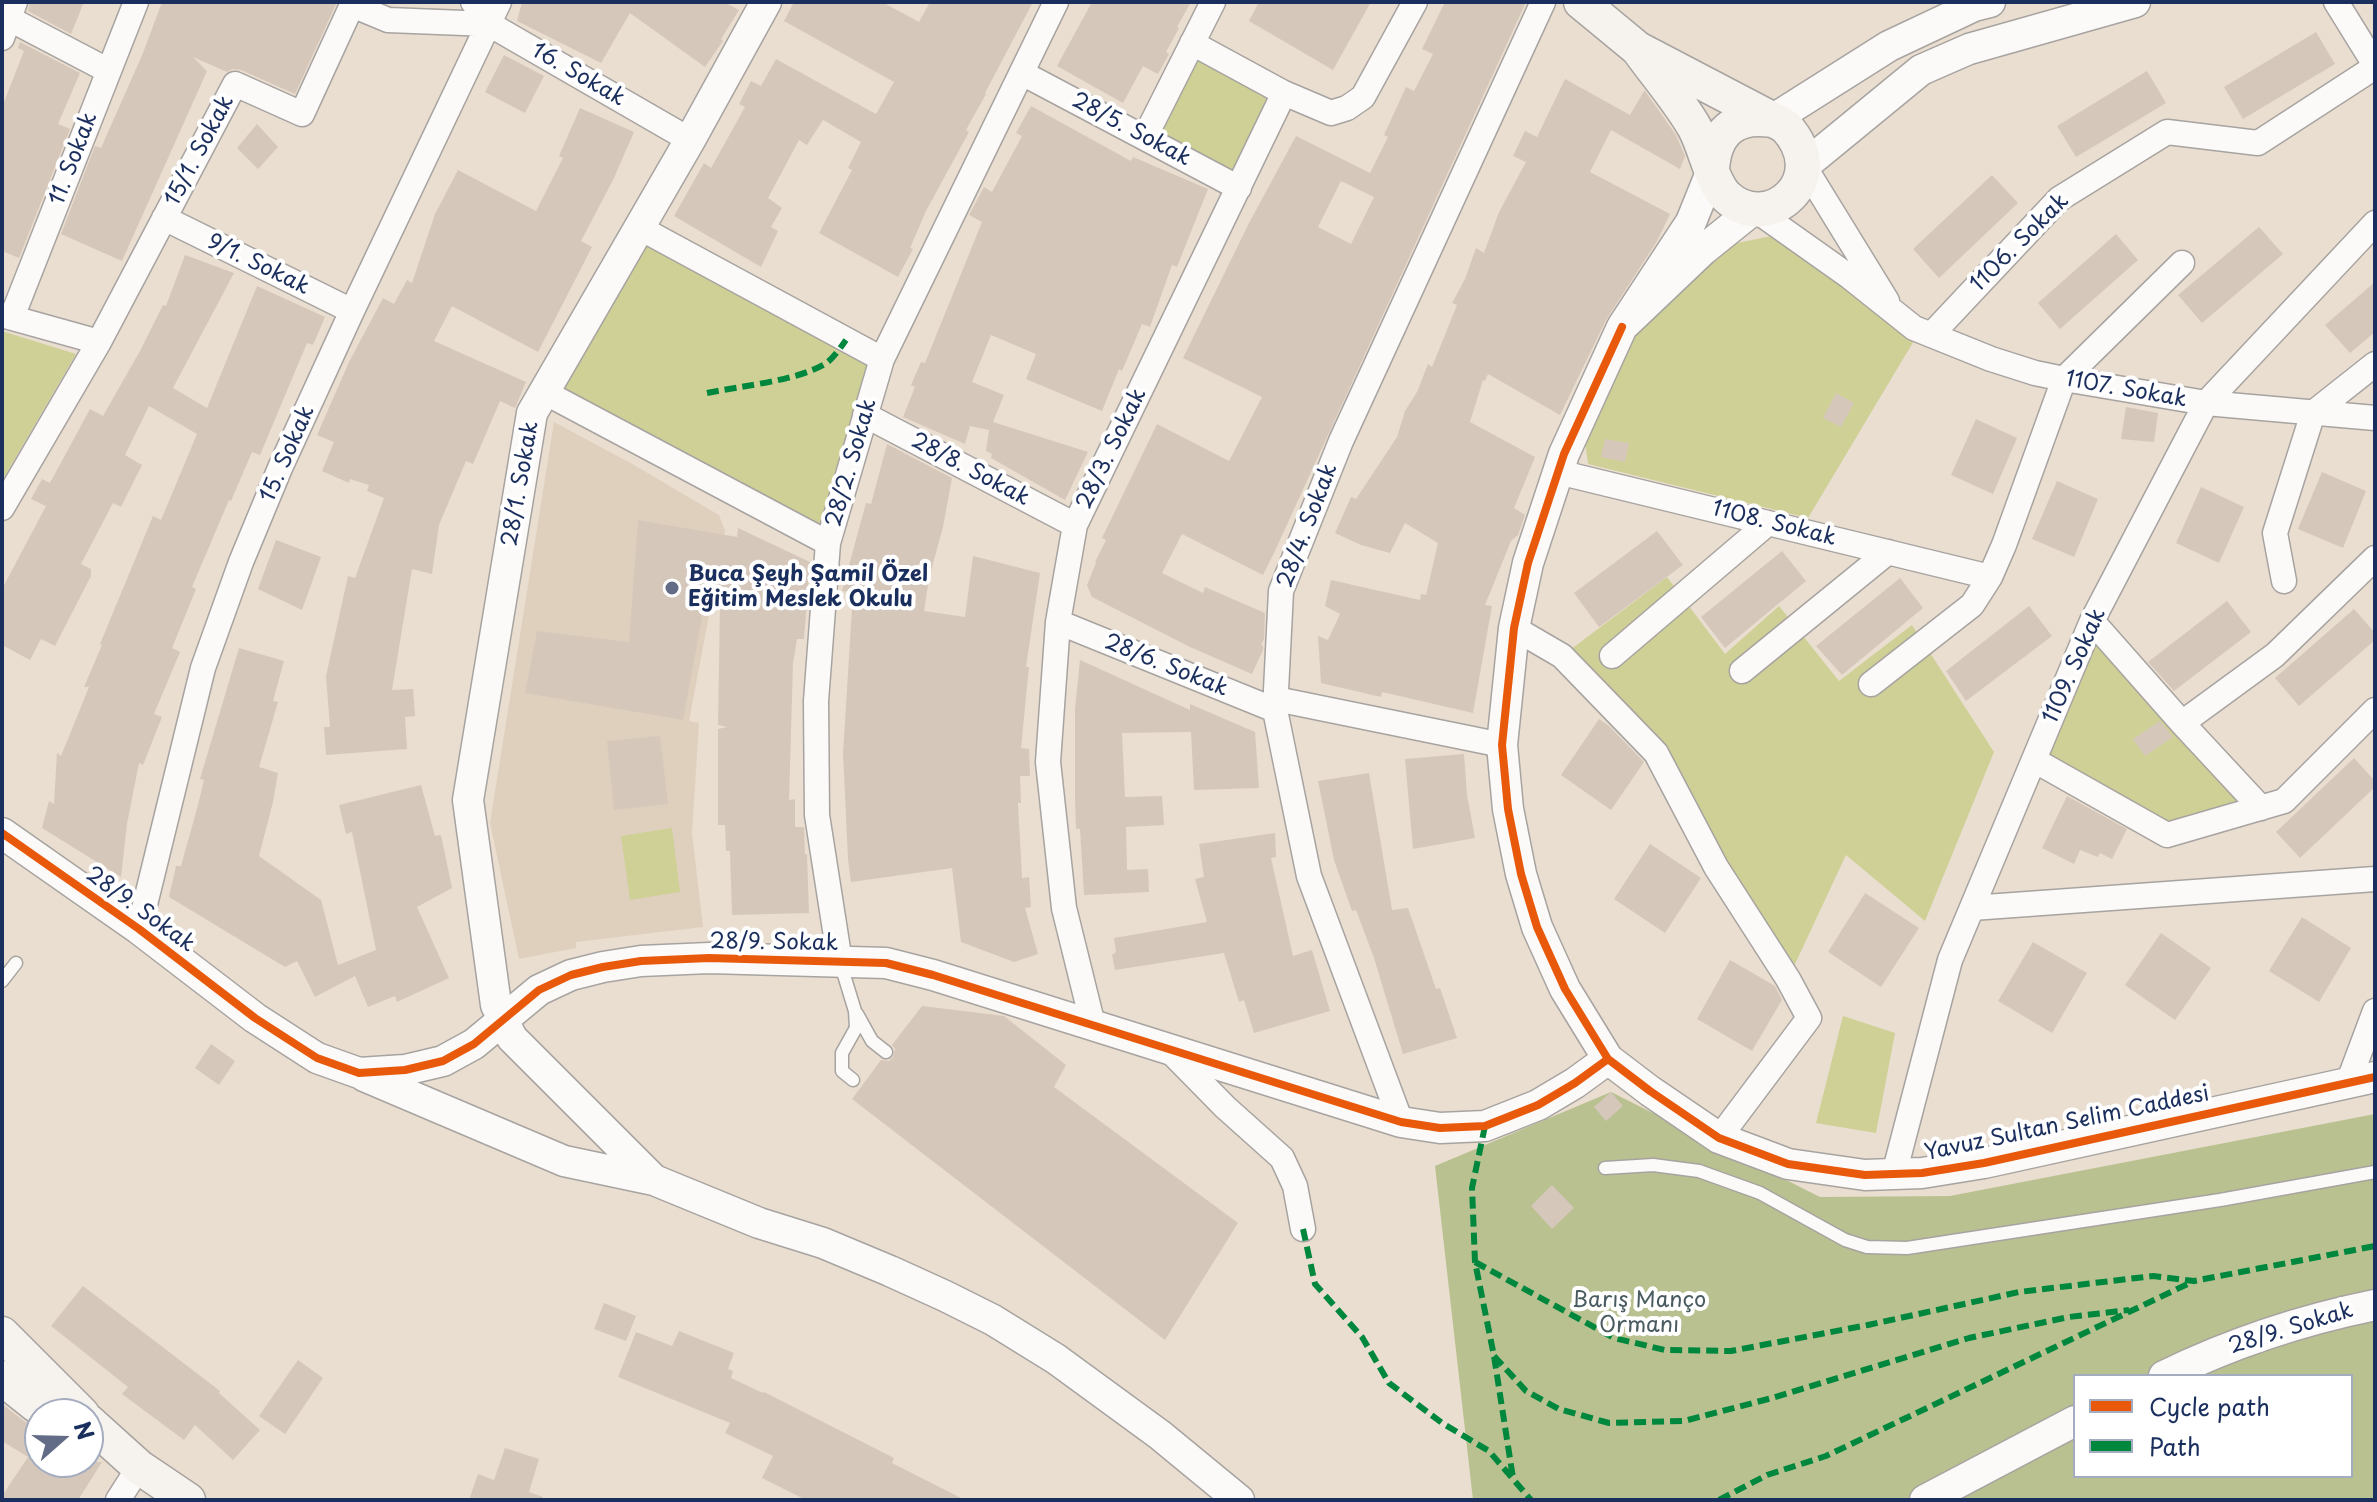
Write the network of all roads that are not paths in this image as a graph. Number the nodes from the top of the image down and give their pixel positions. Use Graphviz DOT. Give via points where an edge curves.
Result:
graph roads {
  1 [pos="136,2"];
  2 [pos="473,2"];
  3 [pos="766,2"];
  4 [pos="1056,2"];
  5 [pos="1213,2"];
  6 [pos="1415,2"];
  7 [pos="1543,2"];
  8 [pos="1581,2"];
  9 [pos="1990,2"];
  10 [pos="2135,2"];
  11 [pos="2336,2"];
  12 [pos="351,4"];
  13 [pos="494,13"];
  14 [pos="7,18"];
  15 [pos="1192,43"];
  16 [pos="1638,49"];
  17 [pos="2375,66"];
  18 [pos="109,71"];
  19 [pos="1022,73"];
  20 [pos="1284,93"];
  21 [pos="1772,120"];
  22 [pos="1145,137"];
  23 [pos="690,140"];
  24 [pos="1804,166"];
  25 [pos="1712,170"];
  26 [pos="1239,188"];
  27 [pos="1754,209"];
  28 [pos="164,218"];
  29 [pos="2375,223"];
  30 [pos="640,228"];
  31 [pos="2182,263"];
  32 [pos="352,311"];
  33 [pos="1891,311"];
  34 [pos="7,316"];
  35 [pos="1622,327"];
  36 [pos="1931,335"];
  37 [pos="99,342"];
  38 [pos="882,359"];
  39 [pos="2375,364"];
  40 [pos="2064,379"];
  41 [pos="546,393"];
  42 [pos="2206,403"];
  43 [pos="2313,413"];
  44 [pos="865,415"];
  45 [pos="2375,418"];
  46 [pos="1558,472"];
  47 [pos="2,508"];
  48 [pos="1768,523"];
  49 [pos="1075,525"];
  50 [pos="828,543"];
  51 [pos="1888,552"];
  52 [pos="2375,558"];
  53 [pos="1990,577"];
  54 [pos="2284,581"];
  55 [pos="2092,621"];
  56 [pos="1058,622"];
  57 [pos="1514,628"];
  58 [pos="1612,656"];
  59 [pos="1742,671"];
  60 [pos="1871,684"];
  61 [pos="1275,704"];
  62 [pos="2375,710"];
  63 [pos="2182,723"];
  64 [pos="1502,745"];
  65 [pos="2034,760"];
  66 [pos="2261,808"];
  67 [pos="2,833"];
  68 [pos="2375,879"];
  69 [pos="1972,908"];
  70 [pos="139,929"];
  71 [pos="840,962"];
  72 [pos="16,963"];
  73 [pos="2,981"];
  74 [pos="855,1011"];
  75 [pos="2375,1011"];
  76 [pos="504,1020"];
  77 [pos="1093,1025"];
  78 [pos="1168,1048"];
  79 [pos="886,1052"];
  80 [pos="1608,1059"];
  81 [pos="359,1073"];
  82 [pos="853,1080"];
  83 [pos="2361,1080"];
  84 [pos="1401,1122"];
  85 [pos="1719,1138"];
  86 [pos="1605,1168"];
  87 [pos="2375,1172"];
  88 [pos="1894,1174"];
  89 [pos="654,1180"];
  90 [pos="1303,1229"];
  91 [pos="2375,1305"];
  92 [pos="2,1334"];
  93 [pos="2169,1374"];
  94 [pos="2,1378"];
  95 [pos="27,1398"];
  96 [pos="64,1398"];
  97 [pos="2073,1422"];
  98 [pos="104,1437"];
  99 [pos="139,1467"];
  100 [pos="118,1500"];
  101 [pos="188,1500"];
  102 [pos="1239,1500"];
  103 [pos="1925,1500"];
  1 -- 18 [label="street, 11. Sokak"];
  2 -- 13 [label="street, 16. Sokak"];
  3 -- 23 [label="street, 28/1. Sokak"];
  4 -- 19 [label="street, 28/2. Sokak"];
  5 -- 15 [label="street"];
  6 -- 20 [label="street" via="1363,97 1331,113"];
  7 -- 61 [label="street, 28/4. Sokak" via="1341,441 1281,591"];
  8 -- 16 [label="main road"];
  9 -- 21 [label="street" via="1889,46"];
  10 -- 24 [label="street" via="1969,49 1921,70"];
  11 -- 17 [label="street, 1106. Sokak"];
  12 -- 13 [label="street, 15/1. Sokak" via="388,20"];
  12 -- 28 [label="street, 15/1. Sokak" via="302,114 235,84"];
  13 -- 23 [label="street, 16. Sokak"];
  13 -- 32 [label="street, 15. Sokak"];
  14 -- 18 [label="street"];
  15 -- 20 [label="street"];
  15 -- 22 [label="street"];
  16 -- 21 [label="main road"];
  16 -- 25 [label="main road" via="1694,126"];
  17 -- 36 [label="street, 1106. Sokak" via="2258,143 2167,132 2059,199"];
  18 -- 34 [label="street, 11. Sokak"];
  19 -- 22 [label="street, 28/5. Sokak"];
  19 -- 38 [label="street, 28/2. Sokak"];
  20 -- 26 [label="street, 28/3. Sokak"];
  21 -- 24 [label="main road" via="1796,137"];
  21 -- 25 [label="main road" via="1741,120 1728,129 1718,140"];
  22 -- 26 [label="street, 28/5. Sokak"];
  23 -- 30 [label="street, 28/1. Sokak"];
  24 -- 27 [label="main road" via="1794,193 1782,203"];
  24 -- 33 [label="street, 1107. Sokak"];
  25 -- 27 [label="main road" via="1727,197"];
  25 -- 35 [label="street" via="1691,222"];
  26 -- 49 [label="street, 28/3. Sokak"];
  27 -- 33 [label="street, 1107. Sokak"];
  27 -- 35 [label="street"];
  28 -- 32 [label="street, 9/1. Sokak"];
  28 -- 37 [label="street, 15/1. Sokak"];
  29 -- 42 [label="street, 1109. Sokak"];
  30 -- 38 [label="street"];
  30 -- 41 [label="street, 28/1. Sokak"];
  31 -- 40 [label="street"];
  32 -- 70 [label="street, 15. Sokak" via="246,548 203,668"];
  33 -- 36 [label="street, 1107. Sokak"];
  34 -- 37 [label="street"];
  35 -- 46 [label="street, Yavuz Sultan Selim Caddesi"];
  36 -- 40 [label="street, 1107. Sokak"];
  37 -- 47 [label="street, 15/1. Sokak"];
  38 -- 44 [label="street, 28/2. Sokak"];
  39 -- 43 [label="street"];
  40 -- 42 [label="street, 1107. Sokak"];
  40 -- 53 [label="street"];
  41 -- 50 [label="street"];
  41 -- 76 [label="street, 28/1. Sokak" via="532,413 468,800 496,1005"];
  42 -- 43 [label="street, 1107. Sokak"];
  42 -- 55 [label="street, 1109. Sokak"];
  43 -- 45 [label="street, 1107. Sokak"];
  43 -- 54 [label="street" via="2275,533"];
  44 -- 49 [label="street, 28/8. Sokak"];
  44 -- 50 [label="street, 28/2. Sokak"];
  46 -- 48 [label="street, 1108. Sokak"];
  46 -- 57 [label="street, Yavuz Sultan Selim Caddesi" via="1528,563"];
  48 -- 51 [label="street, 1108. Sokak"];
  48 -- 58 [label="street"];
  49 -- 56 [label="street, 28/3. Sokak"];
  50 -- 71 [label="street, 28/2. Sokak" via="816,701 817,815"];
  51 -- 53 [label="street, 1108. Sokak"];
  51 -- 59 [label="street"];
  52 -- 63 [label="street" via="2275,655"];
  53 -- 60 [label="street" via="1972,605"];
  55 -- 63 [label="street"];
  55 -- 65 [label="street, 1109. Sokak"];
  56 -- 61 [label="street, 28/6. Sokak"];
  56 -- 77 [label="street, 28/3. Sokak" via="1048,762 1064,908"];
  57 -- 64 [label="street, Yavuz Sultan Selim Caddesi"];
  57 -- 85 [label="street" via="1562,656 1656,753 1716,867 1809,1018"];
  61 -- 64 [label="street, 28/6. Sokak"];
  61 -- 84 [label="street, 28/4. Sokak" via="1309,876"];
  62 -- 66 [label="street" via="2284,801"];
  63 -- 66 [label="street"];
  64 -- 80 [label="street, Yavuz Sultan Selim Caddesi" via="1508,809 1537,927 1565,989"];
  65 -- 66 [label="street" via="2167,835"];
  65 -- 69 [label="street, 1109. Sokak"];
  67 -- 70 [label="street, 28/9. Sokak"];
  68 -- 69 [label="street"];
  69 -- 88 [label="street, 1109. Sokak" via="1950,960"];
  70 -- 81 [label="street, 28/9. Sokak" via="268,1026 317,1058"];
  71 -- 74 [label="lane"];
  71 -- 76 [label="street, 28/9. Sokak" via="709,958 603,967 539,990"];
  71 -- 77 [label="street, 28/9. Sokak" via="886,963"];
  72 -- 73 [label="lane"];
  74 -- 79 [label="lane" via="872,1041"];
  74 -- 82 [label="lane" via="856,1028 842,1053 842,1071"];
  75 -- 83 [label="street"];
  76 -- 81 [label="street, 28/9. Sokak" via="443,1061"];
  76 -- 89 [label="street, 28/9. Sokak" via="512,1038"];
  77 -- 78 [label="street, 28/9. Sokak"];
  78 -- 84 [label="street, 28/9. Sokak"];
  78 -- 90 [label="street" via="1282,1158 1295,1186"];
  80 -- 84 [label="street, 28/9. Sokak" via="1538,1105 1485,1126 1440,1128"];
  80 -- 85 [label="street, Yavuz Sultan Selim Caddesi"];
  81 -- 89 [label="street, 28/9. Sokak" via="564,1161"];
  83 -- 88 [label="street, Yavuz Sultan Selim Caddesi" via="1984,1163"];
  85 -- 88 [label="street, Yavuz Sultan Selim Caddesi" via="1788,1164"];
  86 -- 87 [label="lane" via="1653,1165 1699,1171 1760,1193 1845,1240 1867,1247 1907,1248"];
  89 -- 102 [label="street, 28/9. Sokak" via="823,1243 993,1320 1111,1398"];
  91 -- 93 [label="street, 28/9. Sokak" via="2258,1335"];
  92 -- 96 [label="main road"];
  94 -- 95 [label="main road"];
  97 -- 103 [label="street"];
  98 -- 99 [label="main road"];
  99 -- 100 [label="street"];
  99 -- 101 [label="main road"];
}
